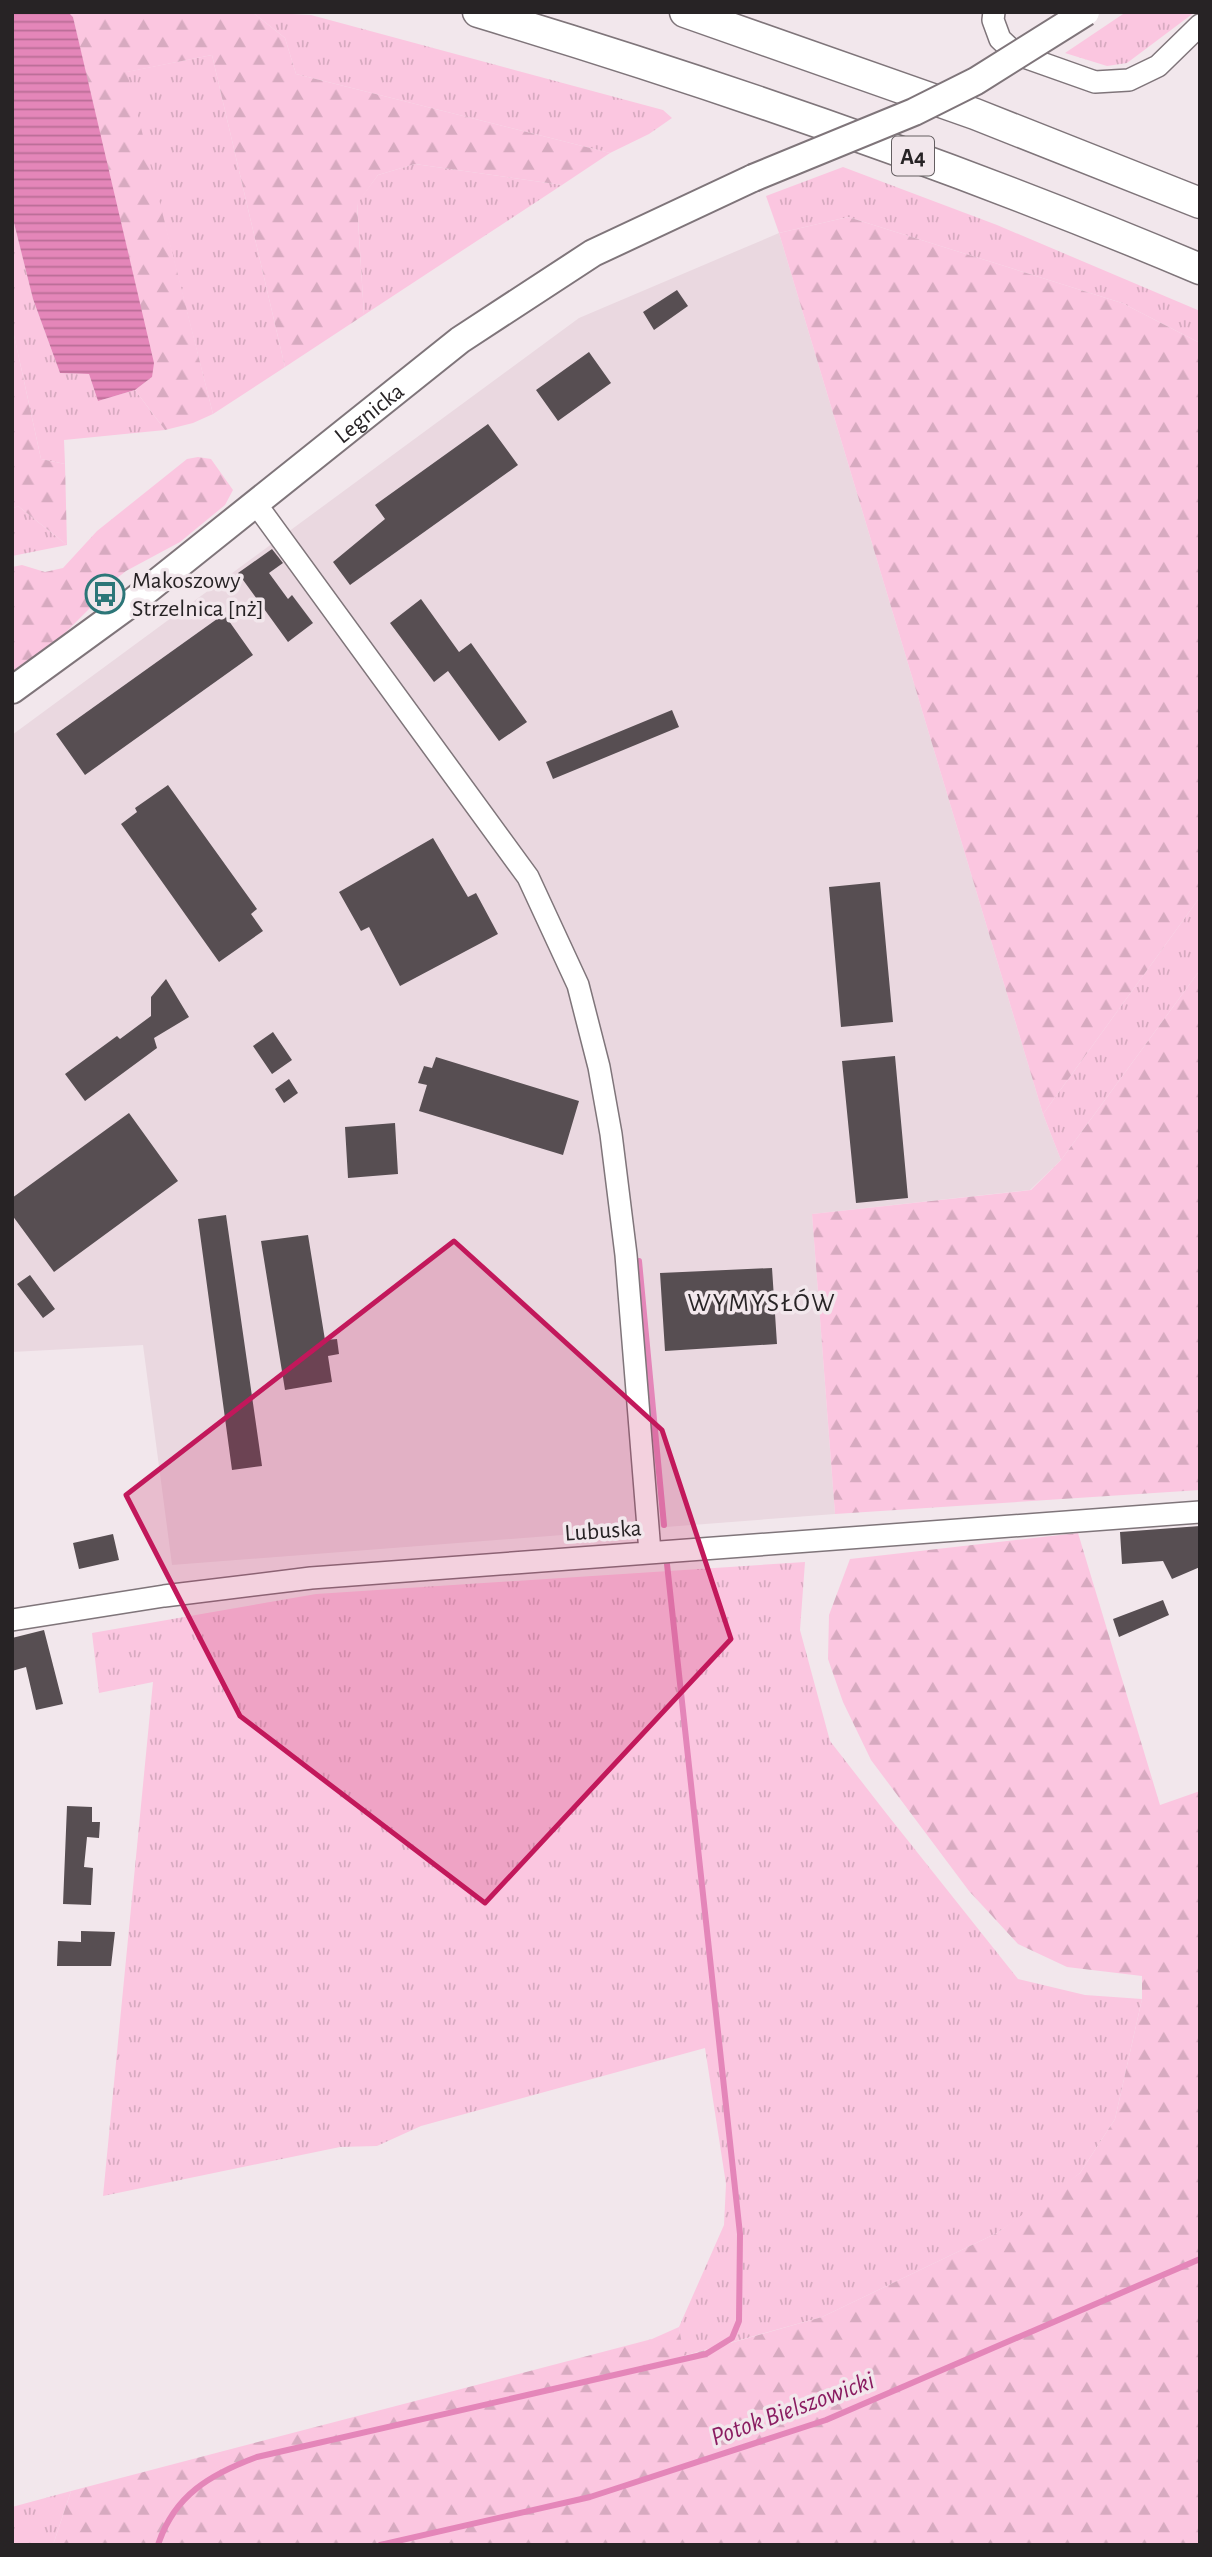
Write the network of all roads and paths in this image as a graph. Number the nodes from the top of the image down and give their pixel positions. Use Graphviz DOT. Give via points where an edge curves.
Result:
graph roads {
  1 [pos="478,12"];
  2 [pos="685,12"];
  3 [pos="994,12"];
  4 [pos="1086,12"];
  5 [pos="1200,25"];
  6 [pos="1200,203"];
  7 [pos="1200,269"];
  8 [pos="256,504"];
  9 [pos="12,690"];
  10 [pos="1200,1512"];
  11 [pos="650,1552"];
  12 [pos="12,1620"];
  1 -- 7 [label="highway, A4" via="697,79 864,138"];
  2 -- 6 [label="highway, A4" via="975,114"];
  3 -- 5 [label="street" via="1000,39 1016,54 1095,82 1129,80 1158,66"];
  4 -- 8 [label="main road, Legnicka, bridge" via="976,81 914,112 753,178 593,253 460,340"];
  8 -- 9 [label="main road, Legnicka"];
  8 -- 11 [label="street" via="528,877 578,985 599,1067 626,1255"];
  10 -- 11 [label="street, Lubuska"];
  11 -- 12 [label="street, Lubuska" via="311,1578"];
}
